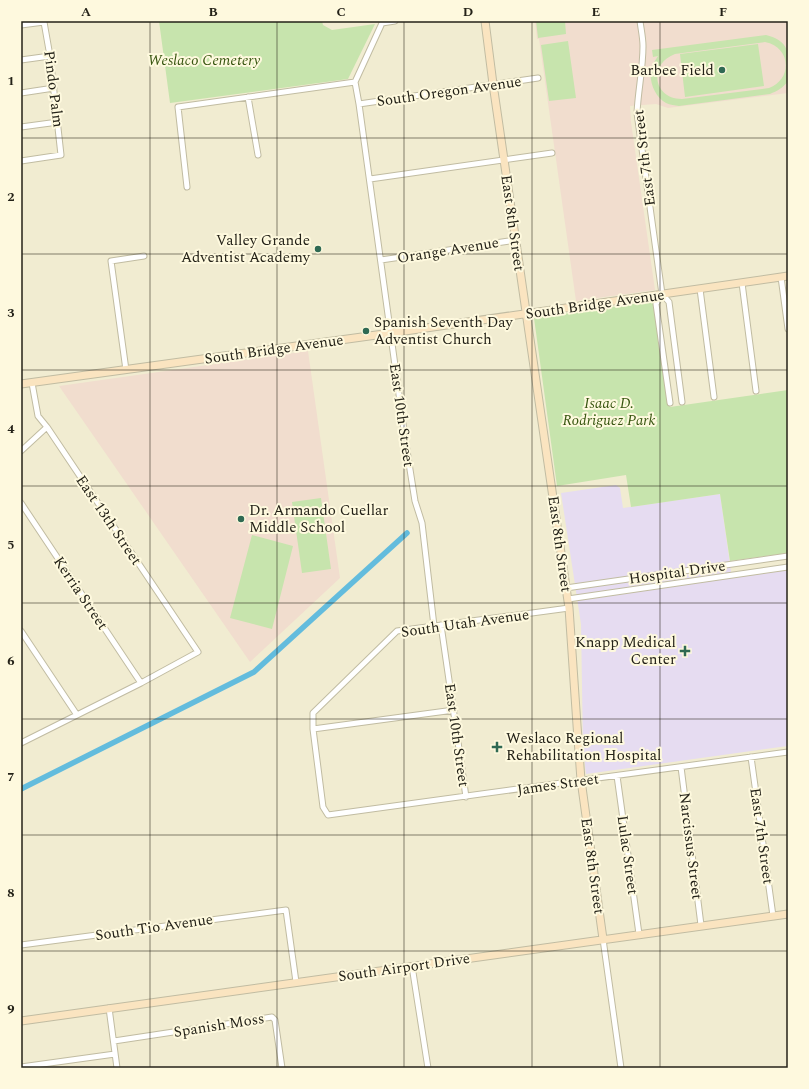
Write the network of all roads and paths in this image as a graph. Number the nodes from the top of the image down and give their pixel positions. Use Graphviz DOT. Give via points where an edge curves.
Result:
graph roads {
  1 [pos="395,21"];
  2 [pos="485,21"];
  3 [pos="640,21"];
  4 [pos="382,22"];
  5 [pos="21,25"];
  6 [pos="50,56"];
  7 [pos="21,60"];
  8 [pos="538,78"];
  9 [pos="355,82"];
  10 [pos="493,84"];
  11 [pos="54,88"];
  12 [pos="21,92"];
  13 [pos="248,97"];
  14 [pos="359,104"];
  15 [pos="58,122"];
  16 [pos="21,127"];
  17 [pos="552,152"];
  18 [pos="258,155"];
  19 [pos="504,159"];
  20 [pos="21,161"];
  21 [pos="370,179"];
  22 [pos="187,187"];
  23 [pos="516,240"];
  24 [pos="144,256"];
  25 [pos="380,260"];
  26 [pos="784,277"];
  27 [pos="742,283"];
  28 [pos="700,289"];
  29 [pos="662,294"];
  30 [pos="527,313"];
  31 [pos="788,329"];
  32 [pos="391,333"];
  33 [pos="126,370"];
  34 [pos="32,383"];
  35 [pos="21,384"];
  36 [pos="756,391"];
  37 [pos="714,397"];
  38 [pos="682,402"];
  39 [pos="670,403"];
  40 [pos="47,427"];
  41 [pos="21,451"];
  42 [pos="21,503"];
  43 [pos="788,556"];
  44 [pos="788,567"];
  45 [pos="566,588"];
  46 [pos="568,599"];
  47 [pos="569,608"];
  48 [pos="441,625"];
  49 [pos="434,626"];
  50 [pos="21,631"];
  51 [pos="141,683"];
  52 [pos="454,710"];
  53 [pos="77,715"];
  54 [pos="313,729"];
  55 [pos="21,741"];
  56 [pos="788,752"];
  57 [pos="751,757"];
  58 [pos="681,767"];
  59 [pos="616,776"];
  60 [pos="582,780"];
  61 [pos="466,797"];
  62 [pos="788,914"];
  63 [pos="773,916"];
  64 [pos="701,926"];
  65 [pos="638,934"];
  66 [pos="603,939"];
  67 [pos="21,945"];
  68 [pos="412,966"];
  69 [pos="296,982"];
  70 [pos="109,1008"];
  71 [pos="21,1021"];
  72 [pos="114,1041"];
  73 [pos="116,1054"];
  74 [pos="40,1066"];
  75 [pos="21,1067"];
  76 [pos="117,1068"];
  77 [pos="282,1068"];
  78 [pos="428,1068"];
  79 [pos="621,1068"];
  1 -- 4 [label="street"];
  2 -- 10 [label="street, East 8th Street"];
  3 -- 29 [label="street, East 7th Street" via="643,44 637,113"];
  4 -- 9 [label="street"];
  5 -- 6 [label="street, Pindo Palm" via="44,22"];
  6 -- 7 [label="street"];
  6 -- 11 [label="street, Pindo Palm"];
  8 -- 10 [label="street, South Oregon Avenue"];
  9 -- 13 [label="street"];
  9 -- 14 [label="street, East 10th Street"];
  10 -- 14 [label="street, South Oregon Avenue"];
  10 -- 19 [label="street, East 8th Street"];
  11 -- 12 [label="street"];
  11 -- 15 [label="street, Pindo Palm"];
  13 -- 18 [label="street"];
  13 -- 22 [label="street" via="178,107"];
  14 -- 21 [label="street, East 10th Street"];
  15 -- 16 [label="street"];
  15 -- 20 [label="street, Pindo Palm" via="61,155"];
  17 -- 19 [label="street"];
  19 -- 21 [label="street"];
  19 -- 23 [label="street, East 8th Street"];
  21 -- 25 [label="street, East 10th Street"];
  23 -- 25 [label="street, Orange Avenue"];
  23 -- 30 [label="street, East 8th Street"];
  24 -- 33 [label="street" via="111,260"];
  25 -- 32 [label="street, East 10th Street"];
  26 -- 27 [label="street, South Bridge Avenue"];
  26 -- 31 [label="street"];
  27 -- 28 [label="street, South Bridge Avenue"];
  27 -- 36 [label="street"];
  28 -- 29 [label="street, South Bridge Avenue"];
  28 -- 37 [label="street"];
  29 -- 30 [label="street, South Bridge Avenue"];
  29 -- 38 [label="street, East 7th Street" via="668,302"];
  29 -- 39 [label="street, East 7th Street" via="656,304"];
  30 -- 32 [label="street, South Bridge Avenue"];
  30 -- 45 [label="street, East 8th Street"];
  32 -- 33 [label="street, South Bridge Avenue"];
  32 -- 49 [label="street, East 10th Street" via="405,438 422,523"];
  33 -- 34 [label="street, South Bridge Avenue"];
  34 -- 35 [label="street, South Bridge Avenue"];
  34 -- 40 [label="street, East 13th Street" via="38,416"];
  40 -- 41 [label="street"];
  40 -- 51 [label="street, East 13th Street" via="198,652"];
  42 -- 51 [label="street, Kerria Street"];
  43 -- 45 [label="street, Hospital Drive"];
  44 -- 46 [label="street, Hospital Drive"];
  45 -- 46 [label="street, East 8th Street"];
  46 -- 47 [label="street, East 8th Street"];
  47 -- 48 [label="street, South Utah Avenue"];
  47 -- 60 [label="street, East 8th Street"];
  48 -- 49 [label="street, South Utah Avenue"];
  48 -- 52 [label="street, East 10th Street"];
  49 -- 54 [label="street, South Utah Avenue" via="397,631 313,714"];
  50 -- 53 [label="street"];
  51 -- 53 [label="street"];
  52 -- 54 [label="street"];
  52 -- 61 [label="street, East 10th Street"];
  53 -- 55 [label="street"];
  54 -- 61 [label="street, James Street" via="323,807 328,815"];
  56 -- 57 [label="street, James Street"];
  57 -- 58 [label="street, James Street"];
  57 -- 63 [label="street, East 7th Street"];
  58 -- 59 [label="street, James Street"];
  58 -- 64 [label="street, Narcissus Street"];
  59 -- 60 [label="street, James Street"];
  59 -- 65 [label="street, Lulac Street"];
  60 -- 61 [label="street, James Street"];
  60 -- 66 [label="street, East 8th Street"];
  62 -- 63 [label="street, South Airport Drive"];
  63 -- 64 [label="street, South Airport Drive"];
  64 -- 65 [label="street, South Airport Drive"];
  65 -- 66 [label="street, South Airport Drive"];
  66 -- 68 [label="street, South Airport Drive"];
  66 -- 79 [label="street, East 8th Street"];
  67 -- 69 [label="street, South Tio Avenue" via="286,910"];
  68 -- 69 [label="street, South Airport Drive"];
  68 -- 78 [label="street"];
  69 -- 70 [label="street, South Airport Drive"];
  70 -- 71 [label="street, South Airport Drive"];
  70 -- 72 [label="street"];
  72 -- 73 [label="street"];
  72 -- 77 [label="street, Spanish Moss" via="272,1017 275,1020"];
  73 -- 74 [label="street"];
  73 -- 76 [label="street"];
  74 -- 75 [label="street"];
}
